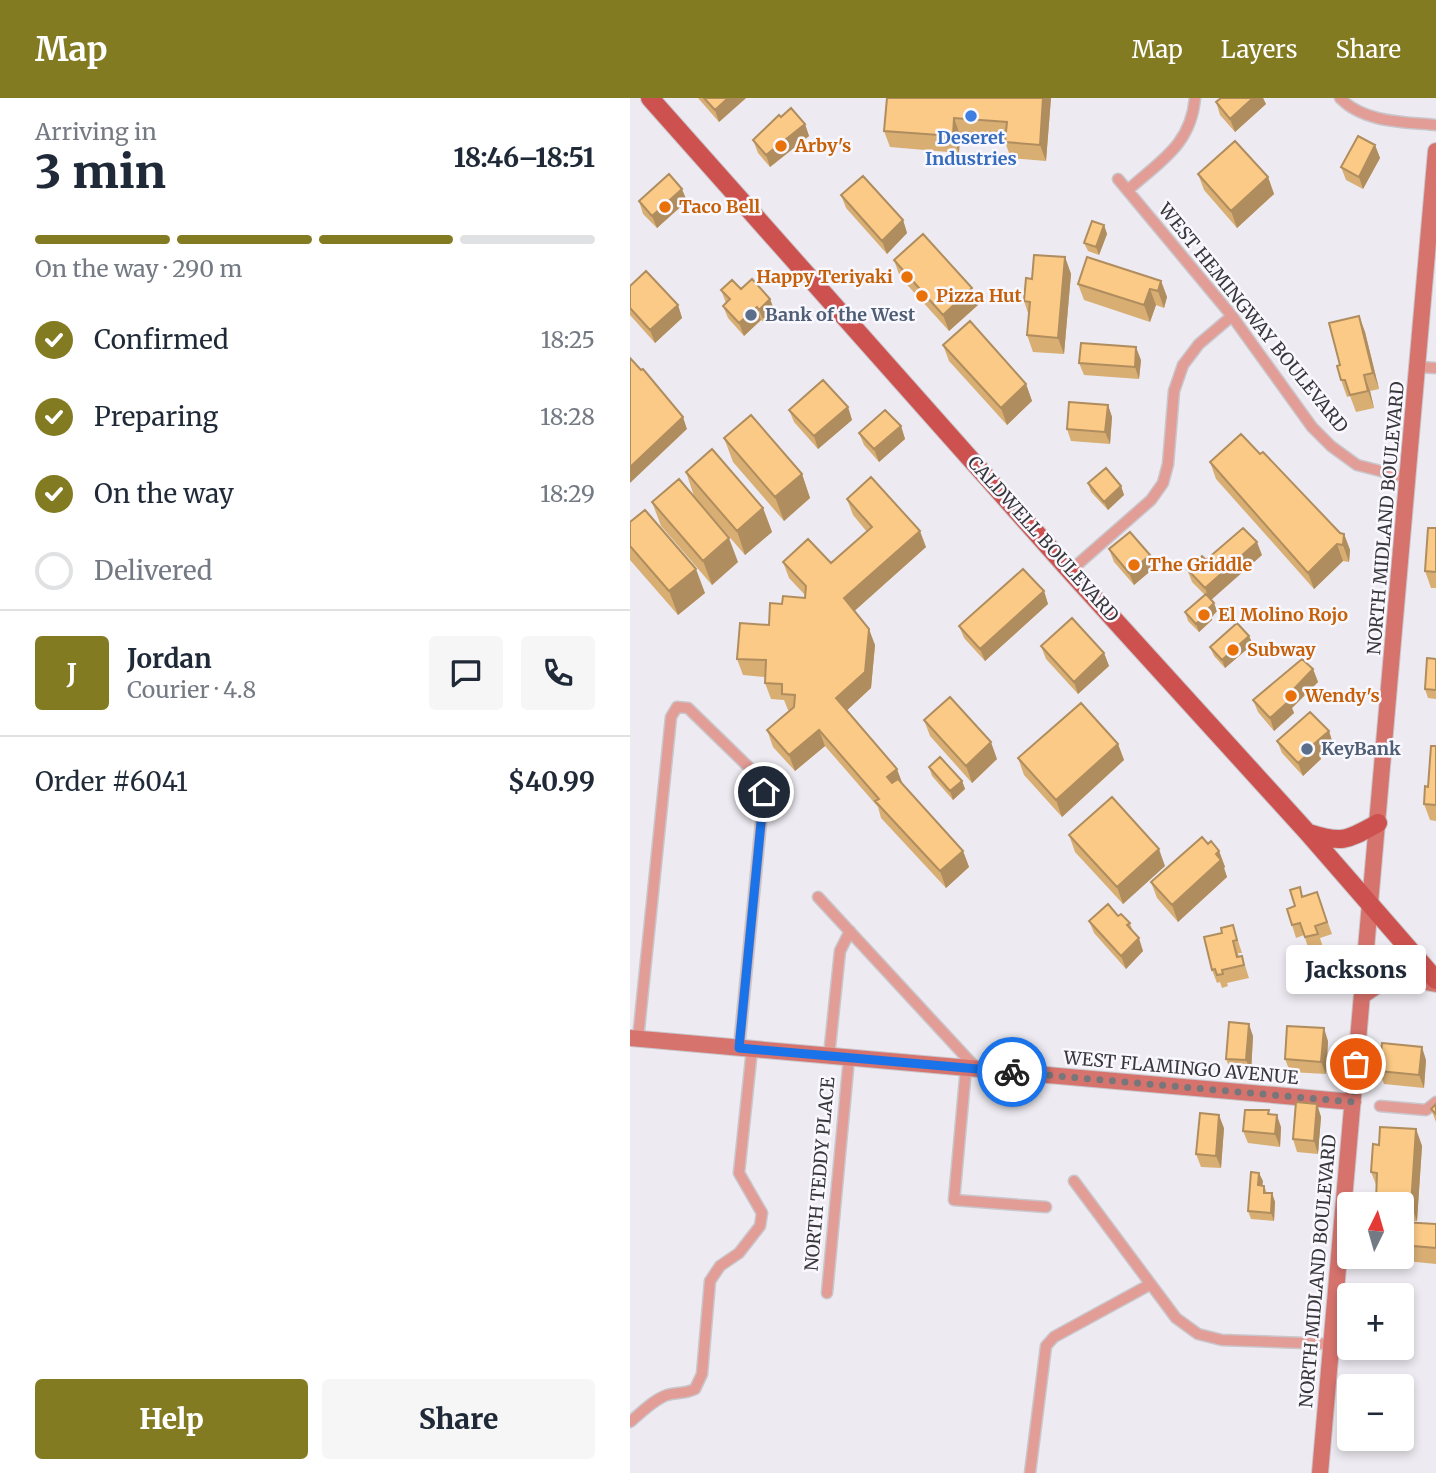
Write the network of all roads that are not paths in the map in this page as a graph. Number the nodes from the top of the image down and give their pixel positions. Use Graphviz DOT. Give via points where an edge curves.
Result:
graph roads {
  1 [pos="650,98"];
  2 [pos="1195,98"];
  3 [pos="1340,98"];
  4 [pos="1436,125"];
  5 [pos="1436,151"];
  6 [pos="1118,180"];
  7 [pos="1128,190"];
  8 [pos="1232,316"];
  9 [pos="1419,367"];
  10 [pos="1436,368"];
  11 [pos="1408,478"];
  12 [pos="1070,571"];
  13 [pos="1378,823"];
  14 [pos="1308,833"];
  15 [pos="818,897"];
  16 [pos="1370,905"];
  17 [pos="850,931"];
  18 [pos="1436,982"];
  19 [pos="1362,996"];
  20 [pos="634,1039"];
  21 [pos="746,1049"];
  22 [pos="829,1056"];
  23 [pos="849,1058"];
  24 [pos="971,1068"];
  25 [pos="1353,1102"];
  26 [pos="1436,1102"];
  27 [pos="1380,1105"];
  28 [pos="1074,1181"];
  29 [pos="1046,1208"];
  30 [pos="1150,1284"];
  31 [pos="827,1293"];
  32 [pos="1331,1344"];
  33 [pos="630,1422"];
  34 [pos="1030,1473"];
  35 [pos="1320,1473"];
  1 -- 12 [label="main road, CALDWELL BOULEVARD"];
  2 -- 7 [label="street" via="1186,135"];
  3 -- 4 [label="street" via="1371,117"];
  5 -- 9 [label="street, NORTH MIDLAND BOULEVARD"];
  6 -- 7 [label="street, WEST HEMINGWAY BOULEVARD"];
  7 -- 8 [label="street, WEST HEMINGWAY BOULEVARD"];
  8 -- 11 [label="street, WEST HEMINGWAY BOULEVARD" via="1312,427 1331,446 1357,465"];
  8 -- 12 [label="street" via="1199,344 1183,365 1174,391 1163,482 1151,500"];
  9 -- 10 [label="street"];
  9 -- 11 [label="street, NORTH MIDLAND BOULEVARD"];
  11 -- 13 [label="street, NORTH MIDLAND BOULEVARD"];
  12 -- 14 [label="main road, CALDWELL BOULEVARD"];
  13 -- 14 [label="main road" via="1335,841"];
  13 -- 16 [label="street, NORTH MIDLAND BOULEVARD"];
  14 -- 16 [label="main road, CALDWELL BOULEVARD"];
  15 -- 17 [label="street"];
  16 -- 18 [label="main road, CALDWELL BOULEVARD"];
  16 -- 19 [label="street, NORTH MIDLAND BOULEVARD"];
  17 -- 22 [label="street" via="840,951"];
  17 -- 24 [label="street"];
  18 -- 19 [label="street" via="1389,979"];
  19 -- 25 [label="street, NORTH MIDLAND BOULEVARD"];
  20 -- 21 [label="street, WEST FLAMINGO AVENUE"];
  20 -- 21 [label="street" via="671,717 677,707 688,708 762,780"];
  21 -- 22 [label="street, WEST FLAMINGO AVENUE"];
  21 -- 33 [label="street" via="739,1173 762,1213 760,1226 710,1281 702,1374 695,1390 660,1399"];
  22 -- 23 [label="street, WEST FLAMINGO AVENUE"];
  23 -- 24 [label="street, WEST FLAMINGO AVENUE"];
  23 -- 31 [label="street, NORTH TEDDY PLACE"];
  24 -- 25 [label="street, WEST FLAMINGO AVENUE"];
  24 -- 29 [label="street" via="954,1200"];
  25 -- 32 [label="street, NORTH MIDLAND BOULEVARD"];
  26 -- 27 [label="street" via="1426,1110"];
  28 -- 30 [label="street"];
  30 -- 32 [label="street" via="1176,1318 1198,1334 1222,1340"];
  30 -- 34 [label="street" via="1054,1336 1046,1346"];
  32 -- 35 [label="street, NORTH MIDLAND BOULEVARD"];
}
